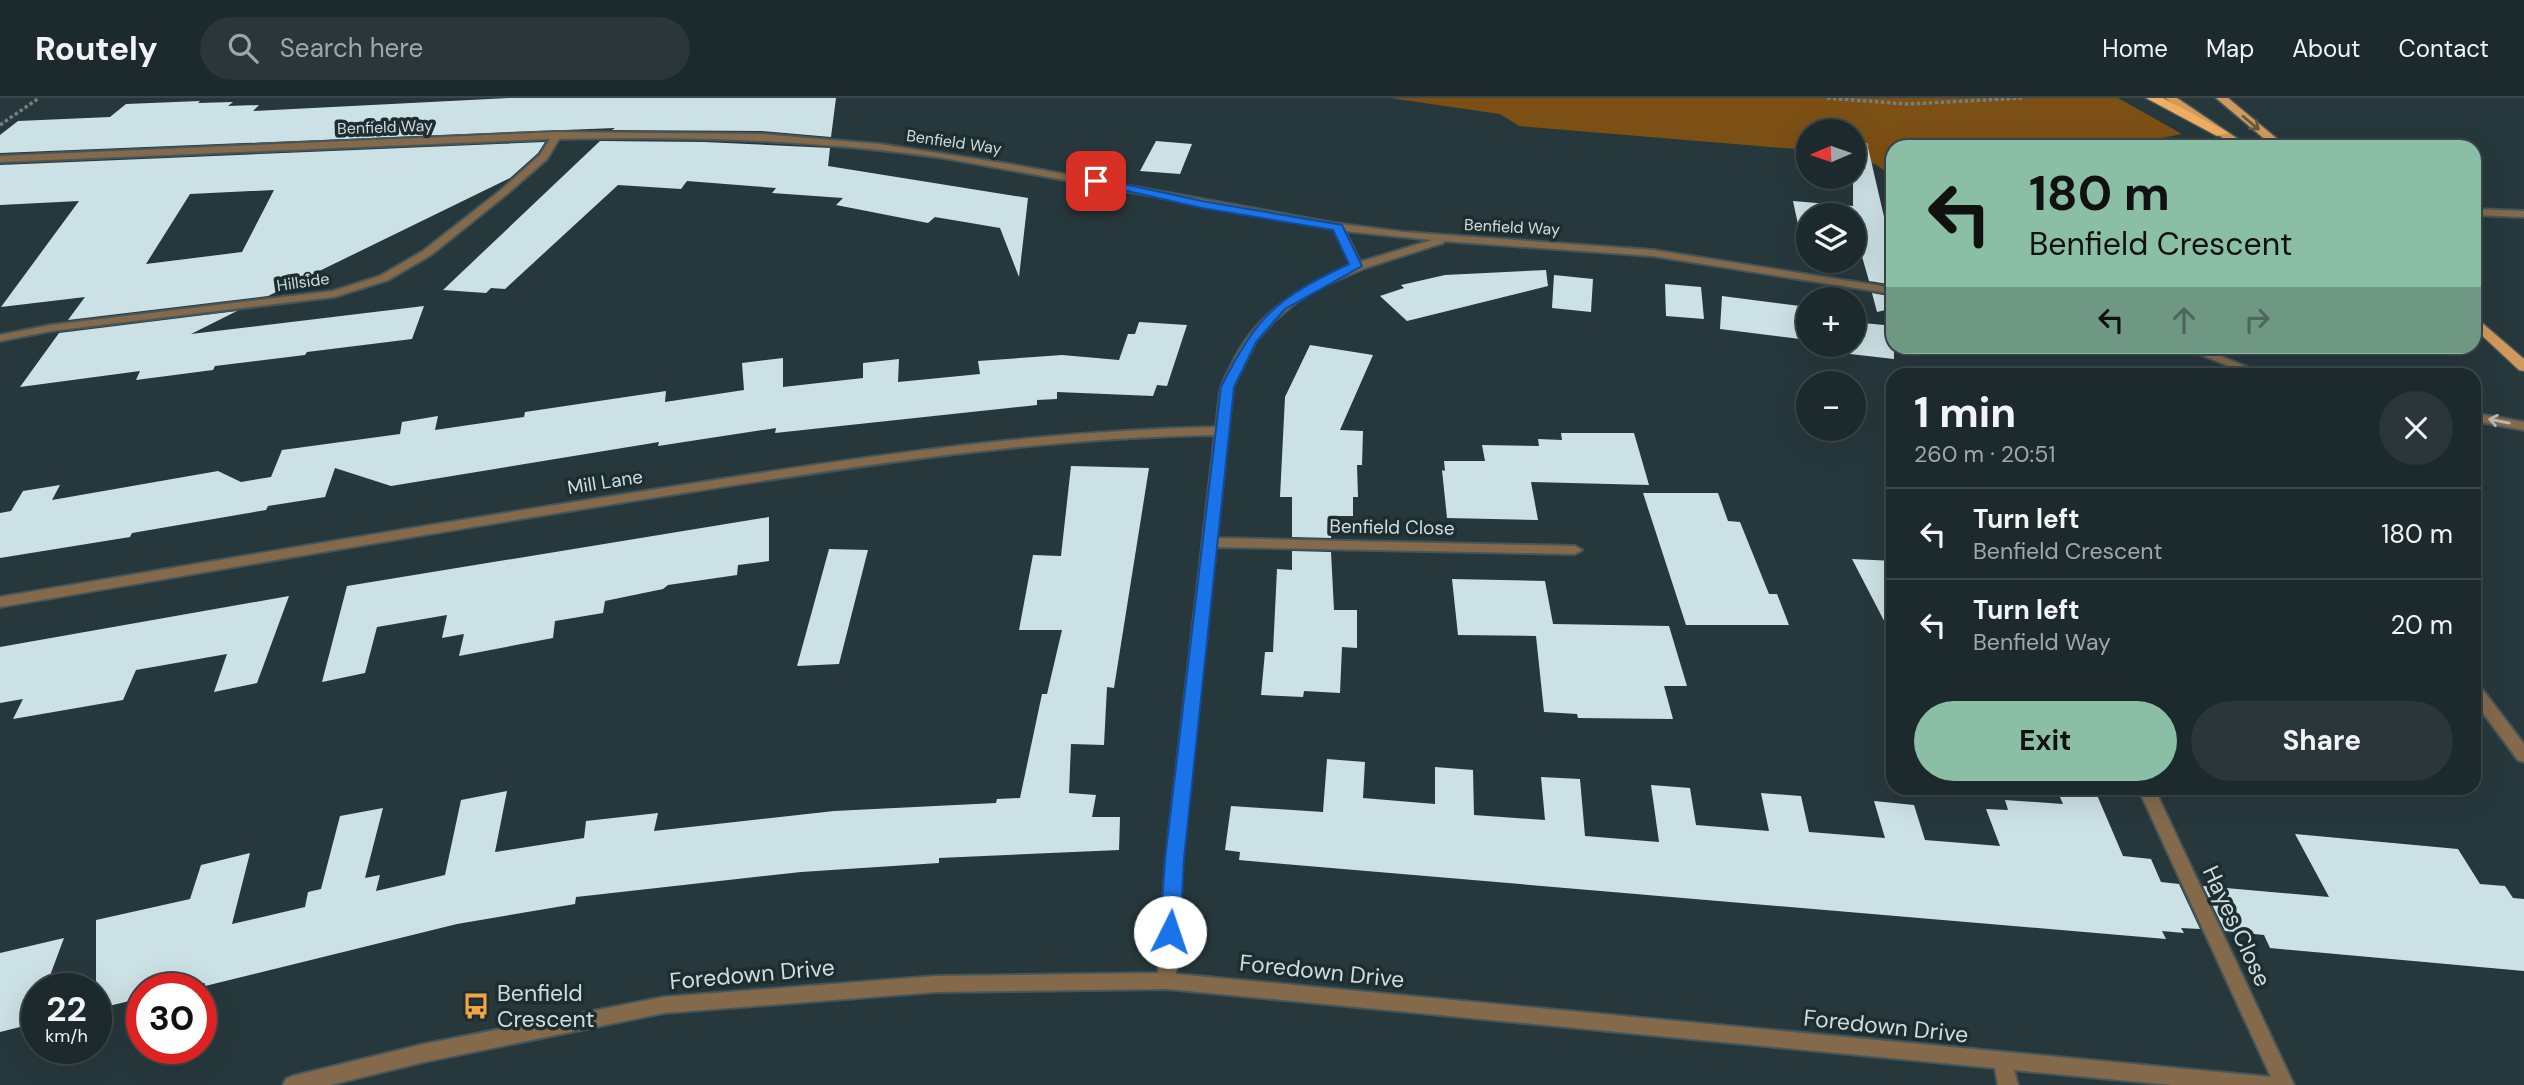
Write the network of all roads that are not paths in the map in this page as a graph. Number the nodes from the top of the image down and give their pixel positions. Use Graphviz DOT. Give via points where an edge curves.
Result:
graph roads {
  1 [pos="2153,98"];
  2 [pos="2170,98"];
  3 [pos="2221,98"];
  4 [pos="2222,133"];
  5 [pos="557,135"];
  6 [pos="2233,140"];
  7 [pos="2272,140"];
  8 [pos="0,159"];
  9 [pos="2481,212"];
  10 [pos="2524,214"];
  11 [pos="1338,227"];
  12 [pos="1447,239"];
  13 [pos="1356,266"];
  14 [pos="1886,290"];
  15 [pos="2481,327"];
  16 [pos="0,338"];
  17 [pos="2205,354"];
  18 [pos="2524,367"];
  19 [pos="2242,368"];
  20 [pos="2481,417"];
  21 [pos="2524,426"];
  22 [pos="1220,430"];
  23 [pos="1208,542"];
  24 [pos="1575,551"];
  25 [pos="0,602"];
  26 [pos="2481,698"];
  27 [pos="2524,756"];
  28 [pos="2150,795"];
  29 [pos="1167,981"];
  30 [pos="2003,1062"];
  31 [pos="293,1085"];
  32 [pos="2008,1085"];
  33 [pos="2267,1085"];
  34 [pos="2284,1085"];
  1 -- 4 [label="highway"];
  2 -- 4 [label="main road"];
  3 -- 7 [label="main road, one-way"];
  4 -- 6 [label="main road"];
  5 -- 8 [label="street, Benfield Way"];
  5 -- 11 [label="street, Benfield Way" via="731,135 923,152"];
  5 -- 16 [label="street, Hillside" via="544,157 504,192 427,253 384,278 334,294"];
  9 -- 10 [label="street"];
  11 -- 12 [label="street, Benfield Way"];
  11 -- 13 [label="street"];
  12 -- 13 [label="street"];
  12 -- 14 [label="street, Benfield Way" via="1620,248"];
  13 -- 22 [label="street" via="1281,307 1251,341 1227,387"];
  15 -- 18 [label="main road"];
  17 -- 19 [label="street"];
  21 -- 20 [label="street, one-way"];
  22 -- 23 [label="street"];
  22 -- 25 [label="street, Mill Lane" via="1088,437 903,456"];
  23 -- 24 [label="street, Benfield Close"];
  23 -- 29 [label="street" via="1174,859"];
  26 -- 27 [label="street"];
  28 -- 34 [label="street, Hayes Close"];
  29 -- 30 [label="street, Foredown Drive"];
  29 -- 31 [label="street, Foredown Drive" via="936,984 664,1006 424,1053"];
  30 -- 32 [label="street"];
  30 -- 33 [label="street, Foredown Drive"];
}
